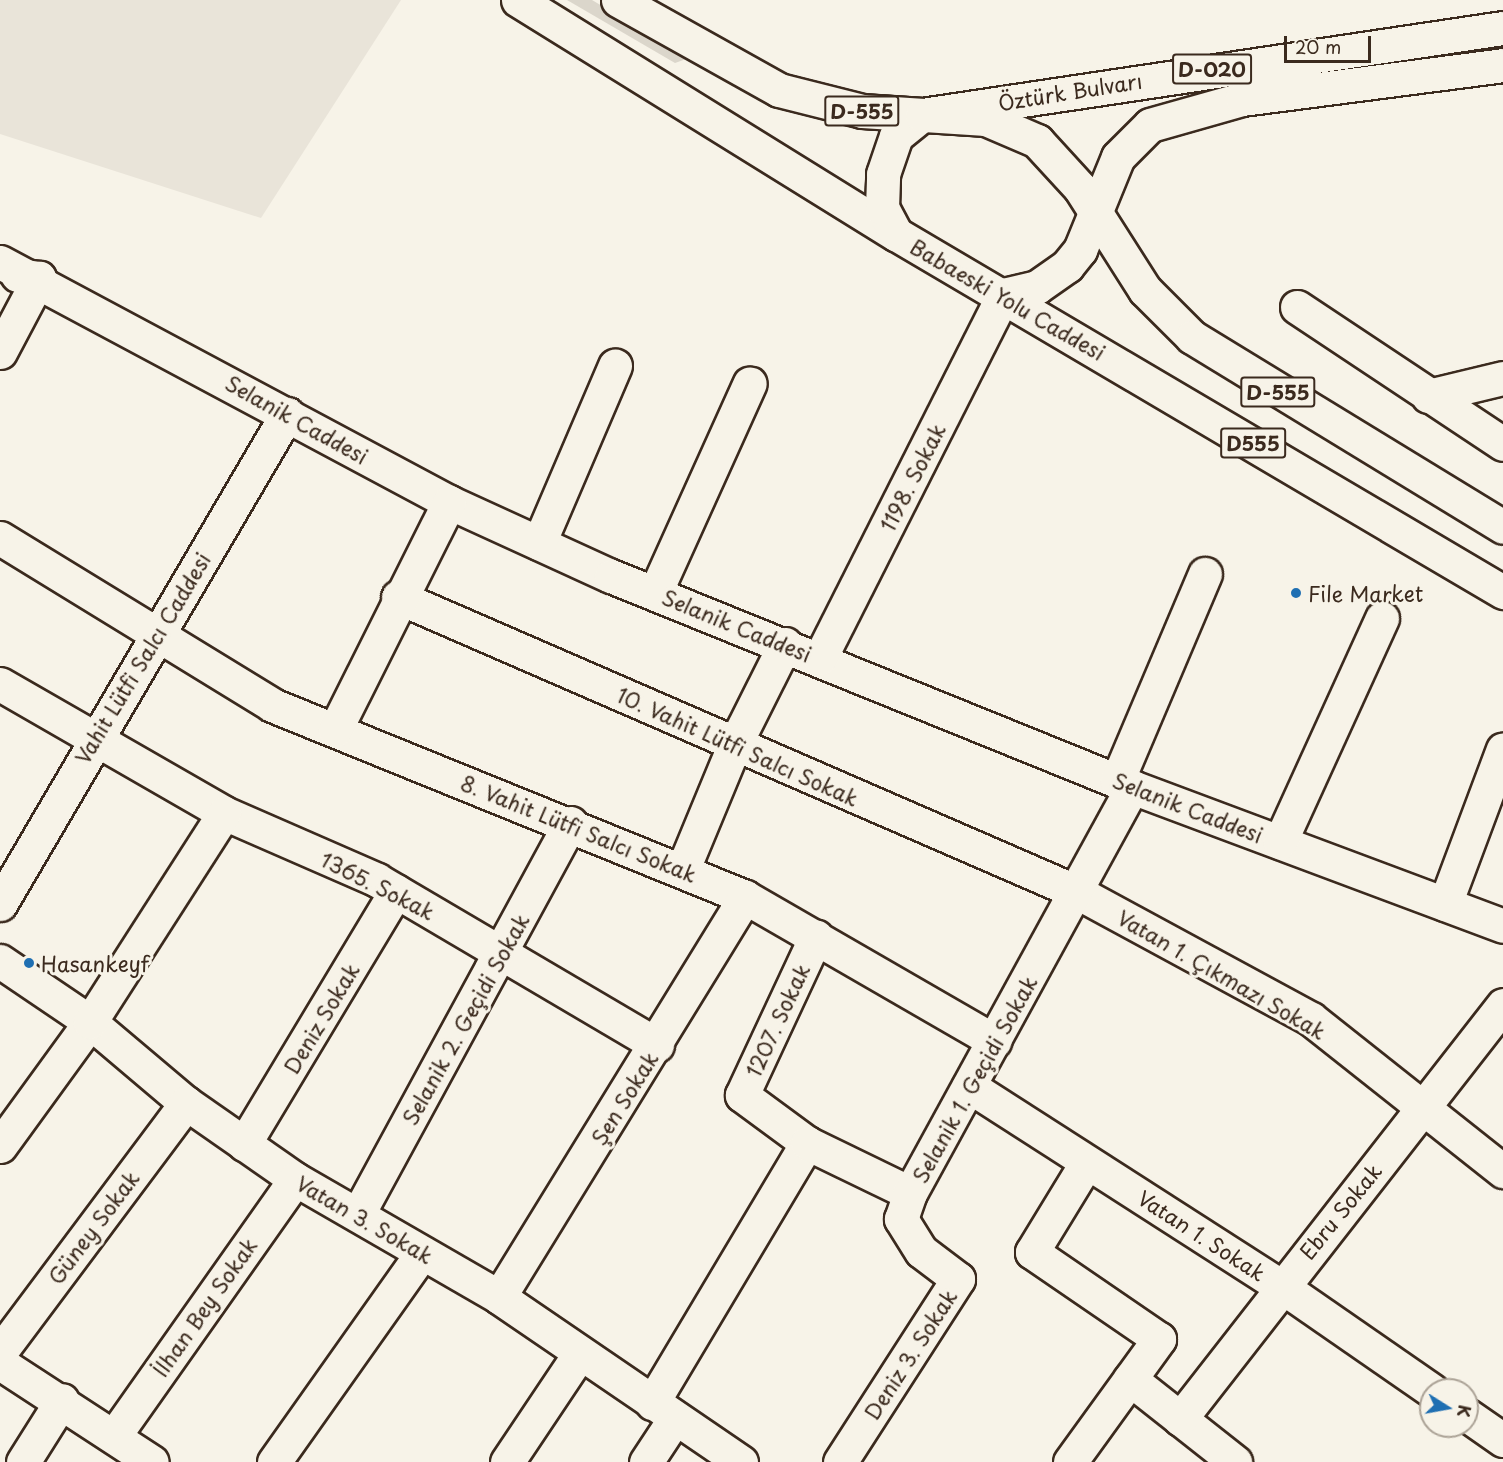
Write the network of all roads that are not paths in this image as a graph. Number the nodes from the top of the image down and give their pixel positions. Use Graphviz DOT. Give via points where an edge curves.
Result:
graph roads {
  1 [pos="518,0"];
  2 [pos="618,0"];
  3 [pos="1503,28"];
  4 [pos="1503,65"];
  5 [pos="922,115"];
  6 [pos="1095,210"];
  7 [pos="896,234"];
  8 [pos="0,261"];
  9 [pos="0,272"];
  10 [pos="39,278"];
  11 [pos="1003,295"];
  12 [pos="1296,307"];
  13 [pos="0,352"];
  14 [pos="615,366"];
  15 [pos="1503,378"];
  16 [pos="750,382"];
  17 [pos="1428,396"];
  18 [pos="288,414"];
  19 [pos="1503,444"];
  20 [pos="449,502"];
  21 [pos="1503,527"];
  22 [pos="0,538"];
  23 [pos="538,543"];
  24 [pos="1205,574"];
  25 [pos="1503,592"];
  26 [pos="655,593"];
  27 [pos="398,597"];
  28 [pos="1382,618"];
  29 [pos="156,633"];
  30 [pos="785,644"];
  31 [pos="820,658"];
  32 [pos="0,684"];
  33 [pos="335,730"];
  34 [pos="92,740"];
  35 [pos="734,746"];
  36 [pos="1503,749"];
  37 [pos="1125,784"];
  38 [pos="224,813"];
  39 [pos="570,823"];
  40 [pos="1280,842"];
  41 [pos="683,869"];
  42 [pos="396,891"];
  43 [pos="1079,893"];
  44 [pos="745,897"];
  45 [pos="0,904"];
  46 [pos="1445,904"];
  47 [pos="1503,926"];
  48 [pos="816,936"];
  49 [pos="502,952"];
  50 [pos="0,961"];
  51 [pos="1503,1005"];
  52 [pos="90,1022"];
  53 [pos="994,1041"];
  54 [pos="657,1045"];
  55 [pos="969,1086"];
  56 [pos="186,1103"];
  57 [pos="1425,1104"];
  58 [pos="244,1143"];
  59 [pos="807,1143"];
  60 [pos="0,1146"];
  61 [pos="1087,1162"];
  62 [pos="1503,1171"];
  63 [pos="295,1179"];
  64 [pos="910,1193"];
  65 [pos="358,1214"];
  66 [pos="422,1253"];
  67 [pos="1281,1286"];
  68 [pos="499,1297"];
  69 [pos="0,1352"];
  70 [pos="580,1353"];
  71 [pos="0,1363"];
  72 [pos="1130,1379"];
  73 [pos="1419,1382"];
  74 [pos="62,1400"];
  75 [pos="664,1410"];
  76 [pos="1180,1419"];
  77 [pos="1479,1423"];
  78 [pos="114,1436"];
  79 [pos="1503,1440"];
  80 [pos="23,1462"];
  81 [pos="152,1462"];
  82 [pos="274,1462"];
  83 [pos="507,1462"];
  84 [pos="646,1462"];
  85 [pos="741,1462"];
  86 [pos="840,1462"];
  87 [pos="1070,1462"];
  88 [pos="1235,1462"];
  1 -- 7 [label="main road, Babaeski Yolu Caddesi"];
  2 -- 5 [label="main road, D-555" via="779,90 862,111"];
  3 -- 5 [label="main road, Öztürk Bulvarı / D-020"];
  4 -- 6 [label="main road, D-020" via="1242,99 1174,116 1132,139"];
  5 -- 6 [label="main road, D-555" via="986,119 1037,141"];
  5 -- 7 [label="main road" via="896,136 883,174 882,208"];
  6 -- 11 [label="main road" via="1080,250 1067,266 1037,288"];
  6 -- 21 [label="main road, D-555" via="1145,290 1191,337"];
  7 -- 11 [label="main road, Babaeski Yolu Caddesi"];
  8 -- 10 [label="main road, Selanik Caddesi"];
  9 -- 10 [label="main road"];
  10 -- 13 [label="main road"];
  10 -- 18 [label="main road, Selanik Caddesi"];
  11 -- 25 [label="main road, Babaeski Yolu Caddesi / D555"];
  11 -- 31 [label="main road, 1198. Sokak"];
  12 -- 17 [label="main road"];
  14 -- 23 [label="main road"];
  15 -- 17 [label="main road"];
  16 -- 26 [label="main road"];
  17 -- 19 [label="main road"];
  18 -- 20 [label="main road, Selanik Caddesi"];
  18 -- 29 [label="main road, Vahit Lütfi Salcı Caddesi"];
  20 -- 23 [label="main road, Selanik Caddesi"];
  20 -- 27 [label="main road"];
  22 -- 29 [label="main road, 8. Vahit Lütfi Salcı Sokak"];
  23 -- 26 [label="main road, Selanik Caddesi"];
  24 -- 37 [label="main road, Selanik 1. Geçidi Sokak"];
  26 -- 30 [label="main road, Selanik Caddesi"];
  27 -- 33 [label="main road"];
  27 -- 35 [label="main road, 10. Vahit Lütfi Salcı Sokak"];
  28 -- 40 [label="main road"];
  29 -- 33 [label="main road, 8. Vahit Lütfi Salcı Sokak" via="272,705"];
  29 -- 34 [label="main road, Vahit Lütfi Salcı Caddesi"];
  30 -- 31 [label="main road, Selanik Caddesi"];
  30 -- 35 [label="main road"];
  31 -- 37 [label="main road, Selanik Caddesi"];
  32 -- 34 [label="main road, 1365. Sokak"];
  33 -- 39 [label="main road, 8. Vahit Lütfi Salcı Sokak"];
  34 -- 38 [label="main road, 1365. Sokak"];
  34 -- 45 [label="main road, Vahit Lütfi Salcı Caddesi"];
  35 -- 41 [label="main road"];
  35 -- 43 [label="main road, 10. Vahit Lütfi Salcı Sokak"];
  36 -- 46 [label="main road"];
  37 -- 40 [label="main road, Selanik Caddesi"];
  37 -- 43 [label="main road, Selanik 1. Geçidi Sokak"];
  38 -- 42 [label="main road, 1365. Sokak"];
  38 -- 52 [label="main road"];
  39 -- 41 [label="main road, 8. Vahit Lütfi Salcı Sokak"];
  39 -- 49 [label="main road, Selanik 2. Geçidi Sokak"];
  40 -- 46 [label="main road, Selanik Caddesi"];
  41 -- 44 [label="main road, 8. Vahit Lütfi Salcı Sokak"];
  42 -- 49 [label="main road, 1365. Sokak"];
  42 -- 58 [label="main road, Deniz Sokak"];
  43 -- 53 [label="main road, Selanik 1. Geçidi Sokak"];
  43 -- 57 [label="main road, Vatan 1. Çıkmazı Sokak" via="1311,1019"];
  44 -- 48 [label="main road, 8. Vahit Lütfi Salcı Sokak"];
  44 -- 54 [label="main road, Şen Sokak"];
  46 -- 47 [label="main road, Selanik Caddesi"];
  48 -- 53 [label="main road, 8. Vahit Lütfi Salcı Sokak"];
  48 -- 59 [label="main road, 1207. Sokak" via="742,1095"];
  49 -- 54 [label="main road, 1365. Sokak"];
  49 -- 65 [label="main road, Selanik 2. Geçidi Sokak"];
  50 -- 52 [label="main road, Vatan 3. Sokak"];
  51 -- 57 [label="main road, Ebru Sokak"];
  52 -- 56 [label="main road, Vatan 3. Sokak"];
  52 -- 60 [label="main road"];
  53 -- 55 [label="main road, Selanik 1. Geçidi Sokak"];
  54 -- 68 [label="main road, Şen Sokak"];
  55 -- 61 [label="main road, Vatan 1. Sokak"];
  55 -- 64 [label="main road, Selanik 1. Geçidi Sokak"];
  56 -- 58 [label="main road, Vatan 3. Sokak"];
  56 -- 69 [label="main road, Güney Sokak"];
  57 -- 62 [label="main road, Vatan 1. Çıkmazı Sokak"];
  57 -- 67 [label="main road, Ebru Sokak"];
  58 -- 63 [label="main road, Vatan 3. Sokak"];
  59 -- 64 [label="main road, Selanik 1. Geçidi Sokak"];
  59 -- 75 [label="main road"];
  61 -- 67 [label="main road, Vatan 1. Sokak"];
  61 -- 72 [label="main road" via="1032,1252 1159,1339"];
  63 -- 65 [label="main road, Vatan 3. Sokak"];
  63 -- 78 [label="main road, İlhan Bey Sokak"];
  64 -- 86 [label="main road, Deniz 3. Sokak" via="901,1219 921,1251 958,1280"];
  65 -- 66 [label="main road, Vatan 3. Sokak"];
  66 -- 68 [label="main road, Vatan 3. Sokak"];
  66 -- 82 [label="main road"];
  67 -- 73 [label="main road, Vatan 1. Sokak"];
  67 -- 76 [label="main road, Ebru Sokak"];
  68 -- 70 [label="main road, Vatan 3. Sokak"];
  70 -- 75 [label="main road, Vatan 3. Sokak"];
  70 -- 83 [label="main road"];
  71 -- 74 [label="main road"];
  72 -- 76 [label="main road"];
  72 -- 87 [label="main road"];
  74 -- 78 [label="main road"];
  74 -- 80 [label="main road"];
  75 -- 84 [label="main road"];
  75 -- 85 [label="main road, Vatan 3. Sokak"];
  76 -- 88 [label="main road"];
  77 -- 79 [label="main road"];
  78 -- 81 [label="main road"];
}
